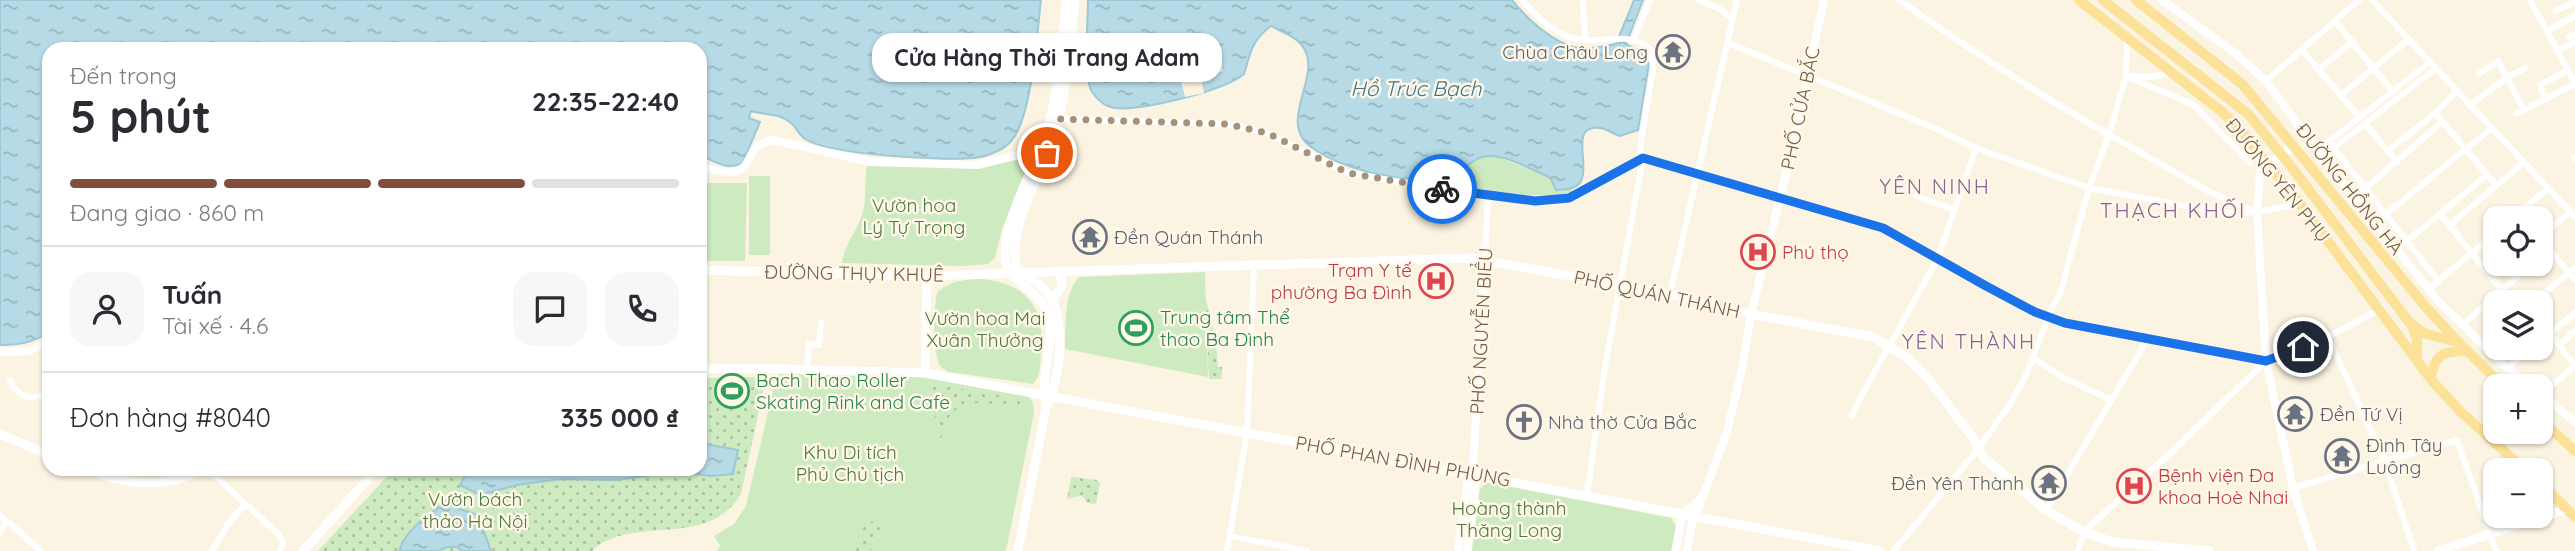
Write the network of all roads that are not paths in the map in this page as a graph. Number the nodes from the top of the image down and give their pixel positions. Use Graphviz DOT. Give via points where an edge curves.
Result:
graph roads {
  1 [pos="1066,0"];
  2 [pos="1075,0"];
  3 [pos="1521,0"];
  4 [pos="1583,0"];
  5 [pos="1650,0"];
  6 [pos="1698,0"];
  7 [pos="1737,0"];
  8 [pos="1824,0"];
  9 [pos="1899,0"];
  10 [pos="2079,0"];
  11 [pos="2103,0"];
  12 [pos="2136,0"];
  13 [pos="2162,0"];
  14 [pos="2359,0"];
  15 [pos="2372,0"];
  16 [pos="2530,0"];
  17 [pos="2575,2"];
  18 [pos="2556,10"];
  19 [pos="2575,16"];
  20 [pos="1733,19"];
  21 [pos="2334,21"];
  22 [pos="2547,31"];
  23 [pos="2127,37"];
  24 [pos="1634,38"];
  25 [pos="2573,38"];
  26 [pos="1585,40"];
  27 [pos="2408,40"];
  28 [pos="1728,43"];
  29 [pos="2351,43"];
  30 [pos="2302,50"];
  31 [pos="2557,51"];
  32 [pos="2429,63"];
  33 [pos="2373,68"];
  34 [pos="2525,68"];
  35 [pos="2319,69"];
  36 [pos="2435,69"];
  37 [pos="2568,70"];
  38 [pos="2171,72"];
  39 [pos="2479,74"];
  40 [pos="1807,76"];
  41 [pos="2126,76"];
  42 [pos="2508,77"];
  43 [pos="2266,81"];
  44 [pos="2575,83"];
  45 [pos="2457,91"];
  46 [pos="2393,92"];
  47 [pos="2341,95"];
  48 [pos="2545,99"];
  49 [pos="2469,105"];
  50 [pos="2524,110"];
  51 [pos="2435,113"];
  52 [pos="2516,114"];
  53 [pos="1059,119"];
  54 [pos="2362,121"];
  55 [pos="2442,122"];
  56 [pos="2492,128"];
  57 [pos="2109,135"];
  58 [pos="2331,145"];
  59 [pos="2294,146"];
  60 [pos="1976,148"];
  61 [pos="2465,150"];
  62 [pos="2388,151"];
  63 [pos="2320,154"];
  64 [pos="2282,155"];
  65 [pos="1643,158"];
  66 [pos="2397,162"];
  67 [pos="2524,162"];
  68 [pos="1035,163"];
  69 [pos="2250,163"];
  70 [pos="2269,165"];
  71 [pos="707,168"];
  72 [pos="1698,175"];
  73 [pos="2487,175"];
  74 [pos="2496,185"];
  75 [pos="2089,188"];
  76 [pos="2548,188"];
  77 [pos="2366,189"];
  78 [pos="1916,196"];
  79 [pos="1488,197"];
  80 [pos="2355,197"];
  81 [pos="1780,198"];
  82 [pos="2225,200"];
  83 [pos="2297,200"];
  84 [pos="2527,206"];
  85 [pos="1955,210"];
  86 [pos="2257,212"];
  87 [pos="2223,213"];
  88 [pos="2386,214"];
  89 [pos="2440,214"];
  90 [pos="2573,214"];
  91 [pos="2376,222"];
  92 [pos="2450,225"];
  93 [pos="2553,229"];
  94 [pos="2407,241"];
  95 [pos="2483,244"];
  96 [pos="2398,249"];
  97 [pos="2472,253"];
  98 [pos="2553,253"];
  99 [pos="1485,259"];
  100 [pos="1937,260"];
  101 [pos="1254,265"];
  102 [pos="707,270"];
  103 [pos="2572,270"];
  104 [pos="1020,271"];
  105 [pos="1060,271"];
  106 [pos="1009,272"];
  107 [pos="927,276"];
  108 [pos="2518,276"];
  109 [pos="2492,277"];
  110 [pos="2575,279"];
  111 [pos="2439,282"];
  112 [pos="1621,285"];
  113 [pos="2429,289"];
  114 [pos="2502,290"];
  115 [pos="2548,290"];
  116 [pos="1671,293"];
  117 [pos="1052,301"];
  118 [pos="2483,307"];
  119 [pos="2380,309"];
  120 [pos="2575,313"];
  121 [pos="1751,314"];
  122 [pos="2048,317"];
  123 [pos="2409,322"];
  124 [pos="821,323"];
  125 [pos="2462,325"];
  126 [pos="2553,331"];
  127 [pos="2575,331"];
  128 [pos="2328,337"];
  129 [pos="2145,338"];
  130 [pos="2553,338"];
  131 [pos="2458,342"];
  132 [pos="42,344"];
  133 [pos="1891,345"];
  134 [pos="2483,345"];
  135 [pos="2559,345"];
  136 [pos="2467,351"];
  137 [pos="0,352"];
  138 [pos="2032,358"];
  139 [pos="2417,360"];
  140 [pos="2499,360"];
  141 [pos="2516,360"];
  142 [pos="2266,361"];
  143 [pos="2575,366"];
  144 [pos="2507,368"];
  145 [pos="707,369"];
  146 [pos="807,370"];
  147 [pos="925,373"];
  148 [pos="2491,374"];
  149 [pos="2515,374"];
  150 [pos="2431,379"];
  151 [pos="10,380"];
  152 [pos="2553,384"];
  153 [pos="42,396"];
  154 [pos="1048,396"];
  155 [pos="2111,400"];
  156 [pos="2553,404"];
  157 [pos="1852,416"];
  158 [pos="2575,422"];
  159 [pos="2553,431"];
  160 [pos="1247,433"];
  161 [pos="0,434"];
  162 [pos="1978,449"];
  163 [pos="2575,450"];
  164 [pos="42,452"];
  165 [pos="2512,458"];
  166 [pos="2385,461"];
  167 [pos="1473,471"];
  168 [pos="103,476"];
  169 [pos="188,476"];
  170 [pos="215,476"];
  171 [pos="371,476"];
  172 [pos="2293,488"];
  173 [pos="1587,495"];
  174 [pos="2553,496"];
  175 [pos="245,504"];
  176 [pos="2046,510"];
  177 [pos="2571,513"];
  178 [pos="0,515"];
  179 [pos="1688,515"];
  180 [pos="6,522"];
  181 [pos="2084,532"];
  182 [pos="0,533"];
  183 [pos="1230,536"];
  184 [pos="2489,536"];
  185 [pos="41,551"];
  186 [pos="212,551"];
  187 [pos="280,551"];
  188 [pos="303,551"];
  189 [pos="1018,551"];
  190 [pos="1227,551"];
  191 [pos="1307,551"];
  192 [pos="1458,551"];
  193 [pos="1466,551"];
  194 [pos="1676,551"];
  195 [pos="1687,551"];
  196 [pos="1880,551"];
  197 [pos="1894,551"];
  198 [pos="2078,551"];
  199 [pos="2210,551"];
  200 [pos="2313,551"];
  201 [pos="2414,551"];
  202 [pos="2438,551"];
  203 [pos="2496,551"];
  1 -- 68 [label="main road" via="1055,95"];
  2 -- 53 [label="main road"];
  3 -- 26 [label="street" via="1555,30"];
  4 -- 26 [label="street"];
  5 -- 24 [label="street"];
  6 -- 20 [label="street"];
  7 -- 20 [label="street"];
  8 -- 40 [label="street, PHỐ CỬA BẮC"];
  9 -- 57 [label="street" via="1993,65"];
  10 -- 23 [label="main road, ĐƯỜNG YÊN PHỤ"];
  11 -- 64 [label="main road, ĐƯỜNG YÊN PHỤ" via="2232,99"];
  12 -- 59 [label="main road, ĐƯỜNG YÊN PHỤ" via="2243,85"];
  13 -- 43 [label="street, ĐƯỜNG HỒNG HÀ"];
  14 -- 21 [label="street"];
  15 -- 27 [label="street"];
  16 -- 22 [label="street"];
  17 -- 18 [label="street"];
  19 -- 22 [label="street"];
  20 -- 28 [label="street"];
  21 -- 29 [label="street"];
  21 -- 30 [label="street"];
  22 -- 31 [label="street"];
  23 -- 38 [label="main road, ĐƯỜNG YÊN PHỤ"];
  23 -- 41 [label="street"];
  24 -- 26 [label="street"];
  24 -- 65 [label="street" via="1651,50 1653,69 1640,148"];
  25 -- 31 [label="street"];
  27 -- 32 [label="street"];
  27 -- 33 [label="street"];
  28 -- 40 [label="street"];
  28 -- 72 [label="street"];
  29 -- 33 [label="street"];
  29 -- 35 [label="street"];
  30 -- 35 [label="street"];
  30 -- 43 [label="street"];
  31 -- 37 [label="street"];
  32 -- 36 [label="street"];
  32 -- 46 [label="street"];
  33 -- 46 [label="street"];
  33 -- 47 [label="street"];
  34 -- 42 [label="street"];
  35 -- 47 [label="street"];
  36 -- 45 [label="street"];
  36 -- 54 [label="street"];
  37 -- 44 [label="street"];
  37 -- 48 [label="street" via="2540,85"];
  38 -- 41 [label="street"];
  38 -- 70 [label="main road, ĐƯỜNG YÊN PHỤ" via="2230,118"];
  39 -- 42 [label="street" via="2498,61"];
  40 -- 60 [label="street"];
  40 -- 81 [label="street, PHỐ CỬA BẮC"];
  41 -- 57 [label="street"];
  41 -- 69 [label="street" via="2194,106"];
  42 -- 49 [label="street"];
  42 -- 50 [label="street"];
  43 -- 63 [label="street, ĐƯỜNG HỒNG HÀ"];
  44 -- 48 [label="street"];
  45 -- 49 [label="street"];
  45 -- 51 [label="street"];
  46 -- 54 [label="street"];
  47 -- 54 [label="street"];
  48 -- 50 [label="street"];
  49 -- 56 [label="street"];
  50 -- 52 [label="street"];
  51 -- 55 [label="street"];
  51 -- 62 [label="street"];
  53 -- 79 [label="street" via="1227,124 1267,133 1348,173"];
  53 -- 104 [label="main road" via="1018,232 1015,259"];
  54 -- 58 [label="street"];
  54 -- 62 [label="street"];
  55 -- 61 [label="street"];
  55 -- 66 [label="street"];
  56 -- 61 [label="street"];
  56 -- 67 [label="street"];
  57 -- 75 [label="street"];
  57 -- 82 [label="street"];
  58 -- 63 [label="street"];
  58 -- 77 [label="street, ĐƯỜNG HỒNG HÀ"];
  59 -- 64 [label="street"];
  59 -- 131 [label="main road, ĐƯỜNG YÊN PHỤ"];
  60 -- 75 [label="street"];
  60 -- 85 [label="street"];
  61 -- 73 [label="street"];
  61 -- 88 [label="street"];
  62 -- 66 [label="street"];
  63 -- 80 [label="street, ĐƯỜNG HỒNG HÀ"];
  64 -- 70 [label="street"];
  64 -- 123 [label="main road, ĐƯỜNG YÊN PHỤ"];
  65 -- 72 [label="street"];
  65 -- 79 [label="street" via="1569,198"];
  65 -- 112 [label="street"];
  66 -- 77 [label="street"];
  67 -- 74 [label="street"];
  67 -- 76 [label="street"];
  68 -- 71 [label="street" via="1022,154 978,165 870,162 773,140 758,146 736,173"];
  68 -- 106 [label="main road" via="1008,233 1005,257"];
  70 -- 83 [label="main road, ĐƯỜNG YÊN PHỤ"];
  70 -- 86 [label="street" via="2260,172"];
  72 -- 81 [label="street"];
  72 -- 116 [label="street"];
  73 -- 74 [label="street"];
  73 -- 89 [label="street"];
  74 -- 92 [label="street"];
  75 -- 87 [label="street"];
  75 -- 122 [label="street" via="2060,294"];
  76 -- 84 [label="street"];
  76 -- 90 [label="street"];
  77 -- 80 [label="street"];
  77 -- 88 [label="street, ĐƯỜNG HỒNG HÀ"];
  78 -- 85 [label="street"];
  79 -- 99 [label="street, PHỐ NGUYỄN BIỂU"];
  80 -- 91 [label="street, ĐƯỜNG HỒNG HÀ"];
  81 -- 100 [label="street" via="1883,228"];
  81 -- 121 [label="street, PHỐ CỬA BẮC"];
  82 -- 86 [label="street"];
  82 -- 87 [label="street"];
  83 -- 86 [label="street"];
  83 -- 119 [label="main road, ĐƯỜNG YÊN PHỤ"];
  85 -- 100 [label="street"];
  86 -- 87 [label="street"];
  86 -- 142 [label="street"];
  88 -- 91 [label="street"];
  88 -- 94 [label="street, ĐƯỜNG HỒNG HÀ"];
  89 -- 92 [label="street"];
  89 -- 94 [label="street"];
  90 -- 93 [label="street"];
  91 -- 96 [label="street, ĐƯỜNG HỒNG HÀ"];
  92 -- 97 [label="street"];
  94 -- 96 [label="street"];
  94 -- 111 [label="street, ĐƯỜNG HỒNG HÀ"];
  95 -- 97 [label="street"];
  96 -- 113 [label="street, ĐƯỜNG HỒNG HÀ"];
  97 -- 109 [label="street"];
  97 -- 111 [label="street"];
  98 -- 103 [label="street"];
  99 -- 101 [label="main road, PHỐ QUÁN THÁNH"];
  99 -- 112 [label="main road, PHỐ QUÁN THÁNH"];
  99 -- 167 [label="street, PHỐ NGUYỄN BIỂU"];
  100 -- 122 [label="street"];
  100 -- 133 [label="street"];
  101 -- 105 [label="main road, PHỐ QUÁN THÁNH"];
  101 -- 160 [label="street"];
  102 -- 107 [label="main road, ĐƯỜNG THỤY KHUÊ"];
  103 -- 110 [label="street"];
  103 -- 115 [label="street"];
  104 -- 105 [label="main road, PHỐ QUÁN THÁNH"];
  104 -- 106 [label="main road, ĐƯỜNG THỤY KHUÊ"];
  104 -- 117 [label="main road" via="1042,286"];
  105 -- 117 [label="main road" via="1062,286"];
  106 -- 107 [label="main road, ĐƯỜNG THỤY KHUÊ"];
  106 -- 154 [label="main road" via="1035,292 1046,311"];
  107 -- 147 [label="main road"];
  108 -- 114 [label="street"];
  109 -- 114 [label="street"];
  111 -- 113 [label="street"];
  112 -- 116 [label="main road, PHỐ QUÁN THÁNH"];
  112 -- 173 [label="street"];
  113 -- 125 [label="street, ĐƯỜNG HỒNG HÀ"];
  116 -- 121 [label="main road, PHỐ QUÁN THÁNH"];
  117 -- 154 [label="main road" via="1059,331"];
  118 -- 125 [label="street"];
  119 -- 128 [label="street"];
  119 -- 139 [label="main road, ĐƯỜNG YÊN PHỤ"];
  120 -- 126 [label="street"];
  121 -- 133 [label="main road, PHỐ QUÁN THÁNH" via="1856,332"];
  121 -- 179 [label="street, PHỐ CỬA BẮC" via="1727,432 1698,510"];
  122 -- 129 [label="street"];
  122 -- 138 [label="street"];
  123 -- 131 [label="main road, ĐƯỜNG YÊN PHỤ" via="2432,337"];
  123 -- 139 [label="main road, ĐƯỜNG YÊN PHỤ" via="2417,339"];
  124 -- 146 [label="street" via="819,345 809,344"];
  125 -- 134 [label="street, ĐƯỜNG HỒNG HÀ"];
  127 -- 135 [label="street"];
  128 -- 142 [label="street"];
  128 -- 166 [label="street"];
  129 -- 142 [label="street"];
  129 -- 155 [label="street"];
  130 -- 135 [label="street"];
  131 -- 136 [label="main road, ĐƯỜNG YÊN PHỤ"];
  132 -- 137 [label="street" via="29,351"];
  133 -- 157 [label="street"];
  133 -- 162 [label="main road, PHỐ QUÁN THÁNH" via="1926,376"];
  135 -- 143 [label="street"];
  136 -- 148 [label="main road, ĐƯỜNG YÊN PHỤ"];
  136 -- 150 [label="main road" via="2438,357"];
  138 -- 155 [label="street"];
  138 -- 162 [label="street" via="2011,402"];
  139 -- 150 [label="main road, ĐƯỜNG YÊN PHỤ"];
  140 -- 144 [label="street, ĐƯỜNG HỒNG HÀ"];
  141 -- 144 [label="street"];
  142 -- 172 [label="street"];
  142 -- 181 [label="street"];
  143 -- 152 [label="street"];
  144 -- 149 [label="street, ĐƯỜNG HỒNG HÀ"];
  145 -- 146 [label="main road, PHỐ PHAN ĐÌNH PHÙNG"];
  146 -- 147 [label="main road, PHỐ PHAN ĐÌNH PHÙNG"];
  147 -- 154 [label="main road, PHỐ PHAN ĐÌNH PHÙNG"];
  150 -- 165 [label="main road, ĐƯỜNG YÊN PHỤ"];
  151 -- 153 [label="street" via="20,395"];
  154 -- 160 [label="main road, PHỐ PHAN ĐÌNH PHÙNG"];
  154 -- 189 [label="main road"];
  155 -- 176 [label="street"];
  156 -- 158 [label="street"];
  159 -- 163 [label="main road"];
  160 -- 167 [label="main road, PHỐ PHAN ĐÌNH PHÙNG"];
  160 -- 183 [label="street"];
  161 -- 164 [label="main road"];
  162 -- 176 [label="main road, PHỐ QUÁN THÁNH"];
  162 -- 197 [label="street"];
  166 -- 172 [label="street"];
  166 -- 184 [label="street" via="2457,440"];
  166 -- 201 [label="street"];
  167 -- 173 [label="main road, PHỐ PHAN ĐÌNH PHÙNG"];
  167 -- 192 [label="street"];
  167 -- 193 [label="street"];
  168 -- 169 [label="main road" via="163,483"];
  170 -- 175 [label="street"];
  171 -- 188 [label="main road"];
  172 -- 200 [label="street"];
  173 -- 179 [label="main road, PHỐ PHAN ĐÌNH PHÙNG"];
  174 -- 177 [label="main road"];
  175 -- 186 [label="street"];
  175 -- 187 [label="street" via="278,534 283,542"];
  176 -- 181 [label="main road, PHỐ QUÁN THÁNH"];
  177 -- 184 [label="main road"];
  178 -- 180 [label="street"];
  179 -- 194 [label="street"];
  179 -- 195 [label="street"];
  179 -- 196 [label="main road, PHỐ PHAN ĐÌNH PHÙNG"];
  180 -- 182 [label="street"];
  180 -- 185 [label="street"];
  181 -- 198 [label="street"];
  181 -- 199 [label="main road, PHỐ QUÁN THÁNH" via="2129,545"];
  183 -- 190 [label="street"];
  183 -- 191 [label="street"];
  184 -- 202 [label="main road"];
  184 -- 203 [label="street"];
}
